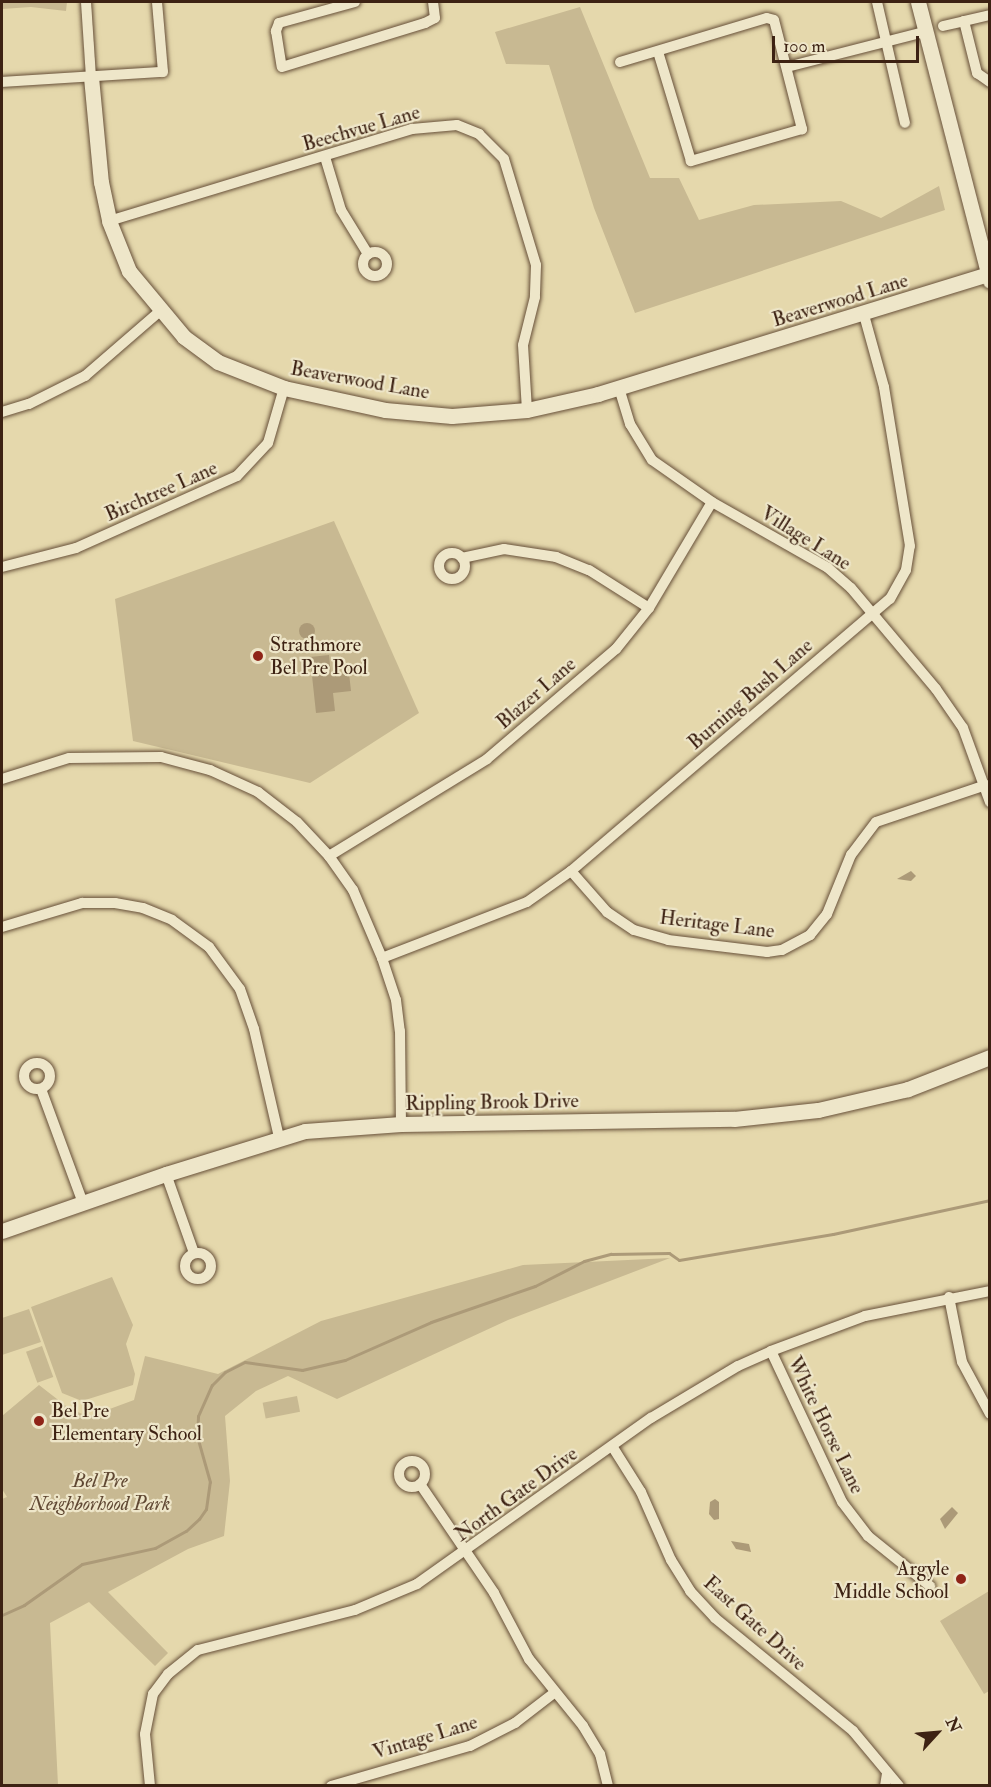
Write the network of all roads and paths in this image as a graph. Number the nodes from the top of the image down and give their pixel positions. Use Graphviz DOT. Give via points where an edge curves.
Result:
graph roads {
  1 [pos="86,2"];
  2 [pos="157,2"];
  3 [pos="355,2"];
  4 [pos="433,2"];
  5 [pos="877,2"];
  6 [pos="918,2"];
  7 [pos="321,5"];
  8 [pos="990,15"];
  9 [pos="964,21"];
  10 [pos="943,26"];
  11 [pos="924,32"];
  12 [pos="886,40"];
  13 [pos="658,52"];
  14 [pos="620,62"];
  15 [pos="787,67"];
  16 [pos="91,77"];
  17 [pos="2,82"];
  18 [pos="990,82"];
  19 [pos="905,123"];
  20 [pos="325,157"];
  21 [pos="109,221"];
  22 [pos="368,254"];
  23 [pos="988,278"];
  24 [pos="160,311"];
  25 [pos="864,315"];
  26 [pos="284,388"];
  27 [pos="619,388"];
  28 [pos="527,410"];
  29 [pos="2,412"];
  30 [pos="712,502"];
  31 [pos="462,558"];
  32 [pos="2,567"];
  33 [pos="649,608"];
  34 [pos="872,614"];
  35 [pos="2,779"];
  36 [pos="986,785"];
  37 [pos="990,802"];
  38 [pos="330,856"];
  39 [pos="571,871"];
  40 [pos="2,927"];
  41 [pos="382,958"];
  42 [pos="990,1057"];
  43 [pos="41,1089"];
  44 [pos="401,1124"];
  45 [pos="279,1137"];
  46 [pos="166,1174"];
  47 [pos="83,1203"];
  48 [pos="2,1232"];
  49 [pos="194,1253"];
  50 [pos="990,1291"];
  51 [pos="949,1297"];
  52 [pos="771,1351"];
  53 [pos="990,1414"];
  54 [pos="612,1446"];
  55 [pos="420,1484"];
  56 [pos="467,1551"];
  57 [pos="930,1586"];
  58 [pos="554,1693"];
  59 [pos="887,1773"];
  60 [pos="150,1785"];
  61 [pos="331,1785"];
  62 [pos="608,1785"];
  63 [pos="885,1785"];
  64 [pos="899,1785"];
  1 -- 16 [label="street, Beaverwood Lane"];
  2 -- 16 [label="street" via="163,72"];
  3 -- 7 [label="street"];
  4 -- 7 [label="street" via="435,18 425,23 282,67 276,31 279,24"];
  5 -- 12 [label="street"];
  6 -- 11 [label="street"];
  8 -- 9 [label="street"];
  9 -- 10 [label="street"];
  9 -- 18 [label="street" via="977,73"];
  11 -- 12 [label="street"];
  11 -- 23 [label="street"];
  12 -- 15 [label="street"];
  12 -- 19 [label="street"];
  13 -- 14 [label="street"];
  13 -- 15 [label="street" via="767,18 774,20"];
  13 -- 15 [label="street" via="691,161 802,129"];
  16 -- 17 [label="street"];
  16 -- 21 [label="street, Beaverwood Lane" via="101,182"];
  20 -- 21 [label="street, Beechvue Lane"];
  20 -- 22 [label="street" via="340,210"];
  20 -- 28 [label="street, Beechvue Lane" via="441,124 457,125 492,143 504,159 536,265 535,297 523,345"];
  21 -- 24 [label="street, Beaverwood Lane" via="129,271"];
  23 -- 25 [label="street, Beaverwood Lane"];
  24 -- 26 [label="street, Beaverwood Lane" via="184,337 218,362"];
  24 -- 29 [label="street" via="85,376 29,404"];
  25 -- 27 [label="street, Beaverwood Lane"];
  25 -- 34 [label="street, Burning Bush Lane" via="884,387 910,546 899,585"];
  26 -- 28 [label="street, Beaverwood Lane" via="385,410 452,416"];
  26 -- 32 [label="street, Birchtree Lane" via="268,442 237,476 76,548"];
  27 -- 28 [label="street, Beaverwood Lane"];
  27 -- 30 [label="street, Village Lane" via="630,424 652,460"];
  30 -- 33 [label="street, Blazer Lane"];
  30 -- 34 [label="street, Village Lane" via="828,568"];
  31 -- 33 [label="street" via="504,549 556,557 588,570"];
  33 -- 38 [label="street, Blazer Lane" via="616,649 488,759"];
  34 -- 36 [label="street, Village Lane" via="936,688 963,728"];
  34 -- 39 [label="street, Burning Bush Lane"];
  35 -- 38 [label="street" via="69,759 161,757 210,770 258,792 297,822"];
  36 -- 37 [label="street, Village Lane"];
  36 -- 39 [label="street, Heritage Lane" via="876,822 850,855 827,914 810,935 782,950 767,952 668,940 634,930 607,912"];
  38 -- 41 [label="street" via="353,890"];
  39 -- 41 [label="street, Burning Bush Lane" via="527,902"];
  40 -- 45 [label="street" via="82,903 115,903 143,908 172,920 209,947 240,989 254,1029"];
  41 -- 44 [label="street" via="396,1000 400,1031"];
  42 -- 44 [label="street, Rippling Brook Drive" via="908,1089 818,1110 734,1119"];
  43 -- 47 [label="street"];
  44 -- 45 [label="street, Rippling Brook Drive" via="305,1131"];
  45 -- 46 [label="street, Rippling Brook Drive"];
  46 -- 47 [label="street, Rippling Brook Drive"];
  46 -- 49 [label="street"];
  47 -- 48 [label="street, Rippling Brook Drive"];
  50 -- 51 [label="street, North Gate Drive"];
  51 -- 52 [label="street, North Gate Drive" via="865,1316"];
  51 -- 53 [label="street" via="962,1362"];
  52 -- 54 [label="street, North Gate Drive" via="694,1391"];
  52 -- 57 [label="street, White Horse Lane" via="842,1502 868,1536"];
  54 -- 56 [label="street, North Gate Drive"];
  54 -- 59 [label="street, East Gate Drive" via="641,1492 670,1560 690,1591 715,1618 853,1731"];
  55 -- 56 [label="street"];
  56 -- 58 [label="street"];
  56 -- 60 [label="street, North Gate Drive" via="384,1600 198,1650 181,1661 153,1695 148,1711 146,1766"];
  58 -- 61 [label="street, Vintage Lane" via="515,1723 470,1746"];
  58 -- 62 [label="street" via="583,1726 600,1754"];
  59 -- 63 [label="street"];
  59 -- 64 [label="street, East Gate Drive"];
}
